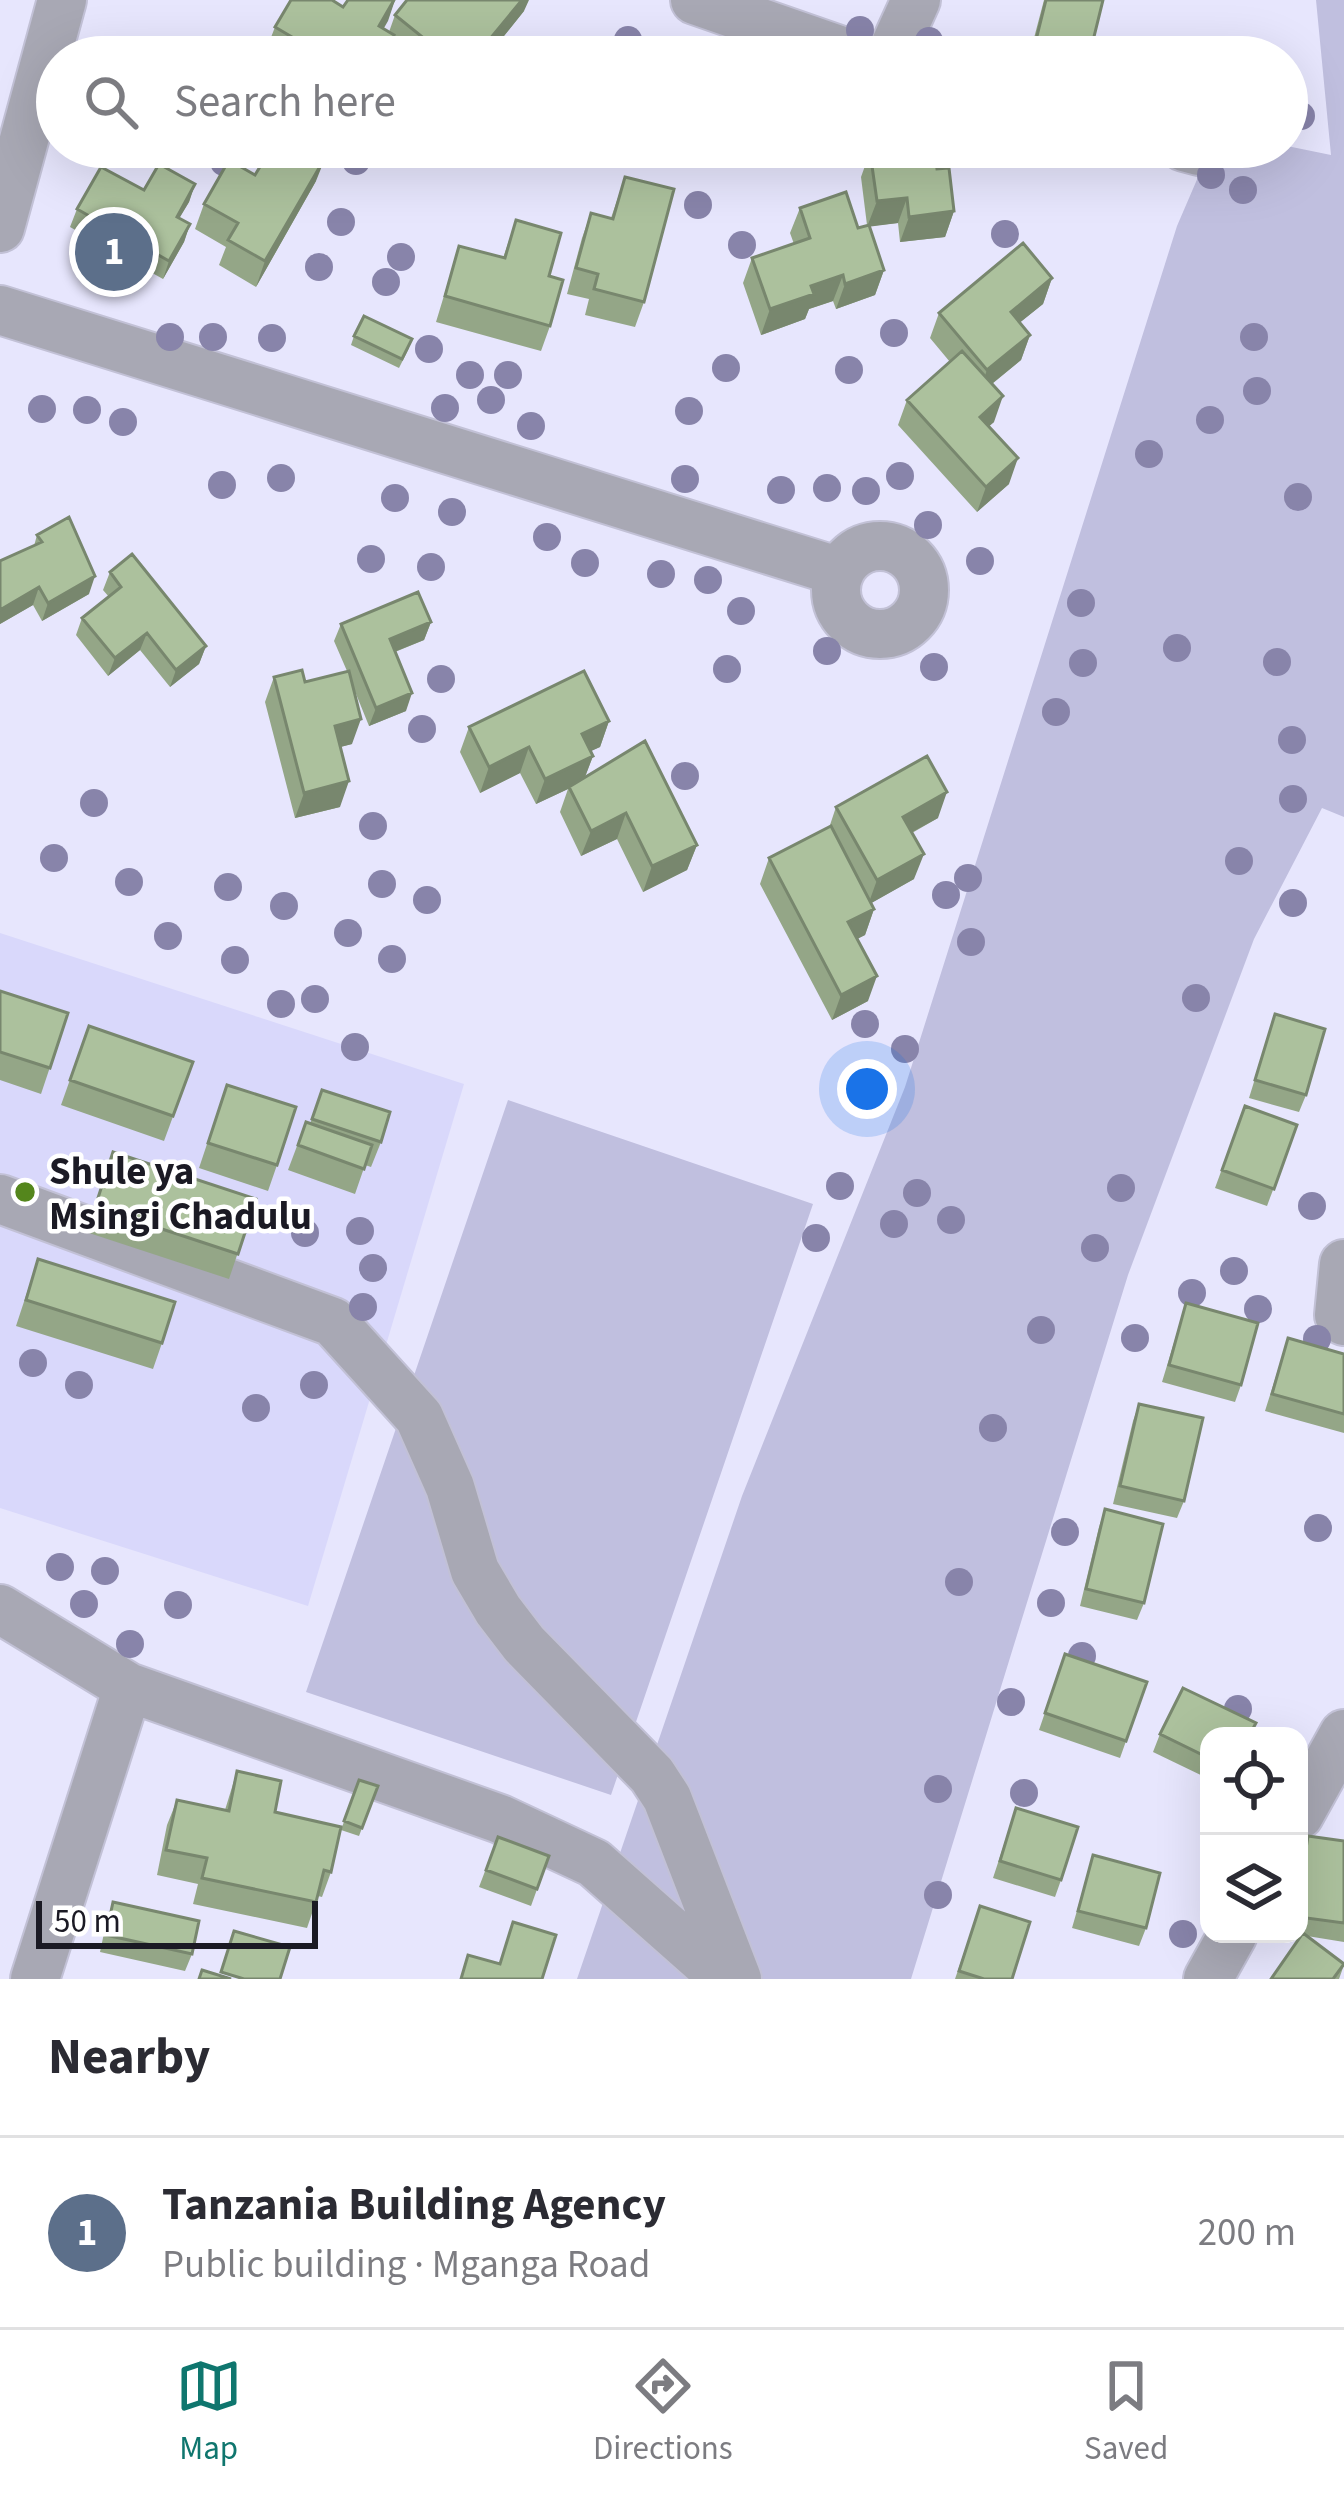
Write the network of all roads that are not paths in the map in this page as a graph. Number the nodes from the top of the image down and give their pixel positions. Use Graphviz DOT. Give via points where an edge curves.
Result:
graph roads {
  1 [pos="62,0"];
  2 [pos="695,0"];
  3 [pos="916,0"];
  4 [pos="52,36"];
  5 [pos="799,36"];
  6 [pos="900,36"];
  7 [pos="36,96"];
  8 [pos="0,228"];
  9 [pos="0,310"];
  10 [pos="840,572"];
  11 [pos="0,1199"];
  12 [pos="1344,1264"];
  13 [pos="1344,1321"];
  14 [pos="0,1609"];
  15 [pos="128,1687"];
  16 [pos="1344,1734"];
  17 [pos="1308,1799"];
  18 [pos="1228,1943"];
  19 [pos="35,1979"];
  20 [pos="725,1979"];
  21 [pos="737,1979"];
  22 [pos="1208,1979"];
  1 -- 4 [label="street"];
  2 -- 5 [label="street"];
  3 -- 6 [label="street"];
  7 -- 8 [label="street"];
  9 -- 10 [label="street"];
  11 -- 21 [label="street" via="333,1322 419,1417 475,1571 498,1610 667,1798"];
  12 -- 13 [label="street"];
  14 -- 15 [label="street"];
  15 -- 19 [label="street"];
  15 -- 20 [label="street" via="500,1819 595,1863"];
  16 -- 17 [label="street"];
  18 -- 22 [label="street"];
}
